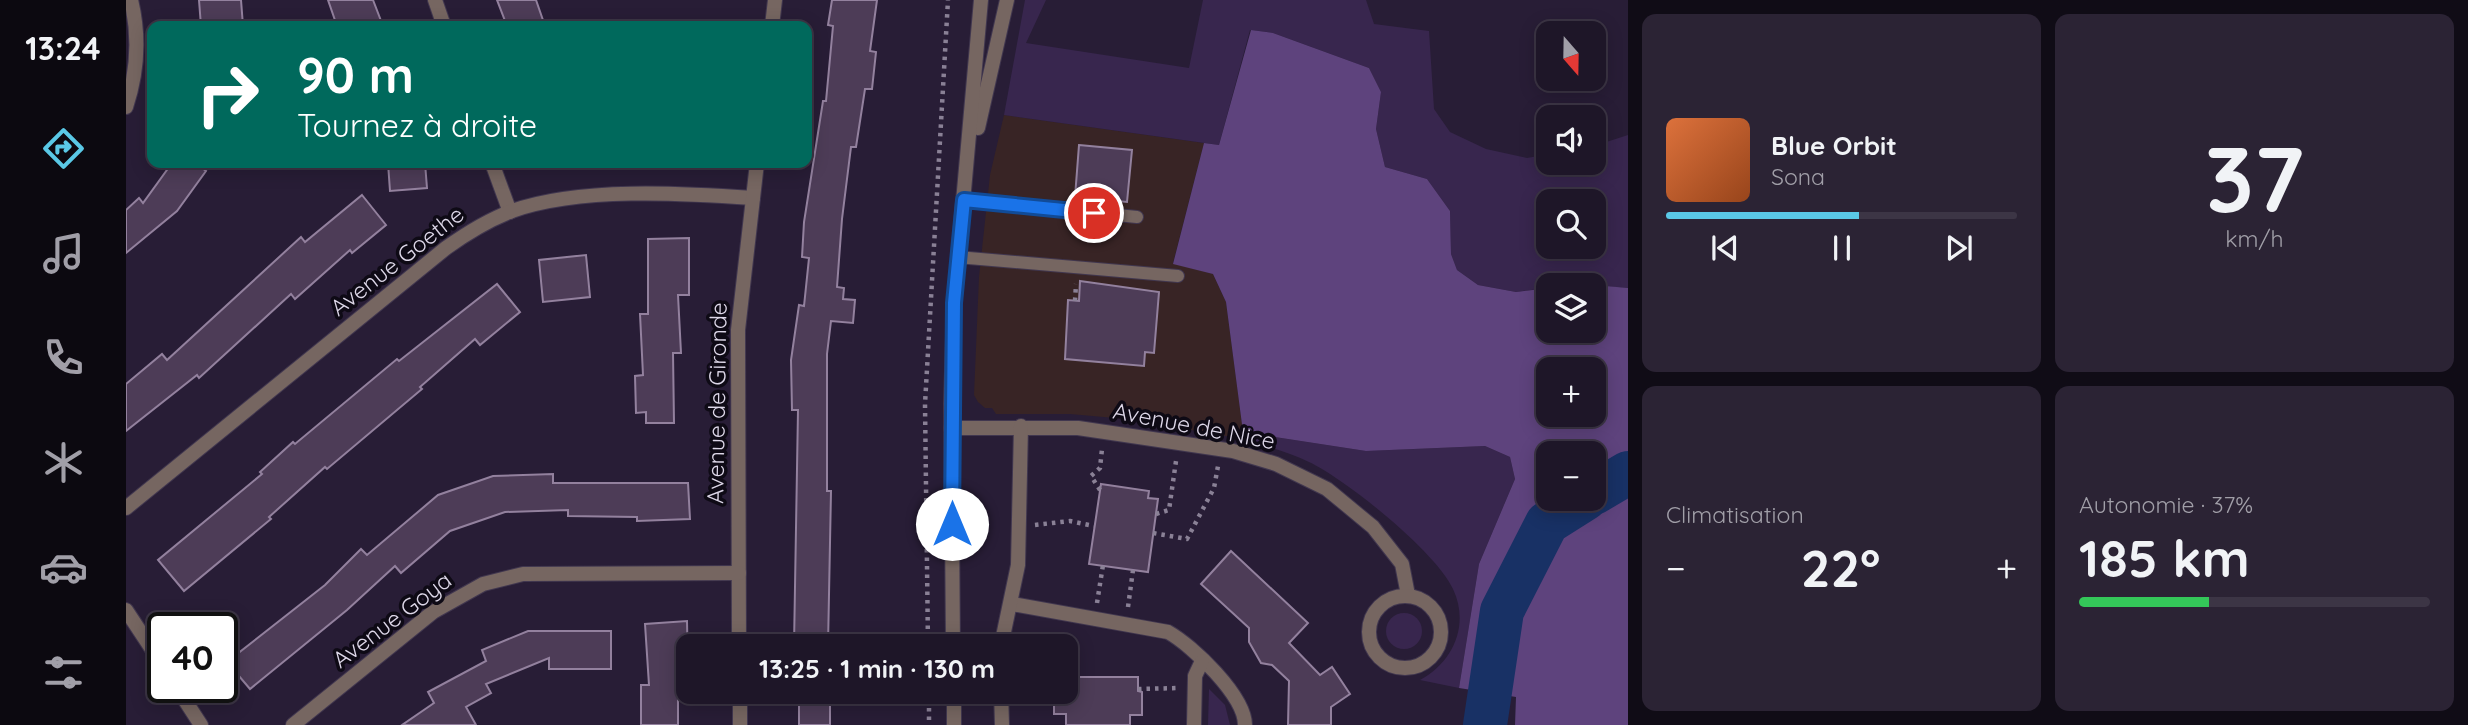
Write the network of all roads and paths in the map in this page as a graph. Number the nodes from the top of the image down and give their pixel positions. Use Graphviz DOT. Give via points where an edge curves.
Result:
graph roads {
  1 [pos="131,0"];
  2 [pos="435,0"];
  3 [pos="775,0"];
  4 [pos="981,0"];
  5 [pos="1007,0"];
  6 [pos="442,21"];
  7 [pos="773,21"];
  8 [pos="126,107"];
  9 [pos="968,167"];
  10 [pos="494,168"];
  11 [pos="756,168"];
  12 [pos="753,198"];
  13 [pos="964,200"];
  14 [pos="510,212"];
  15 [pos="1137,217"];
  16 [pos="957,257"];
  17 [pos="1178,276"];
  18 [pos="1076,279"];
  19 [pos="1075,301"];
  20 [pos="1021,426"];
  21 [pos="951,428"];
  22 [pos="1105,431"];
  23 [pos="1178,442"];
  24 [pos="1221,449"];
  25 [pos="1100,490"];
  26 [pos="126,508"];
  27 [pos="1156,514"];
  28 [pos="1020,525"];
  29 [pos="1094,526"];
  30 [pos="1153,533"];
  31 [pos="1103,565"];
  32 [pos="1133,570"];
  33 [pos="739,573"];
  34 [pos="1408,595"];
  35 [pos="1012,604"];
  36 [pos="126,610"];
  37 [pos="1095,619"];
  38 [pos="1126,623"];
  39 [pos="739,634"];
  40 [pos="953,634"];
  41 [pos="1004,634"];
  42 [pos="147,642"];
  43 [pos="1202,661"];
  44 [pos="1194,688"];
  45 [pos="1138,689"];
  46 [pos="187,703"];
  47 [pos="740,704"];
  48 [pos="929,704"];
  49 [pos="954,704"];
  50 [pos="1001,704"];
  51 [pos="201,725"];
  52 [pos="293,725"];
  53 [pos="740,725"];
  54 [pos="929,725"];
  55 [pos="954,725"];
  56 [pos="1002,725"];
  57 [pos="1195,725"];
  58 [pos="1245,725"];
  1 -- 8 [label="street" via="137,63"];
  2 -- 6 [label="street"];
  3 -- 7 [label="street"];
  4 -- 9 [label="street"];
  5 -- 9 [label="street"];
  9 -- 13 [label="street"];
  10 -- 14 [label="street"];
  11 -- 12 [label="street, Avenue de Gironde"];
  12 -- 14 [label="street, Avenue Goethe" via="574,198"];
  12 -- 33 [label="street, Avenue de Gironde" via="738,330"];
  13 -- 15 [label="lane"];
  13 -- 16 [label="street"];
  14 -- 26 [label="street, Avenue Goethe" via="446,248"];
  16 -- 17 [label="lane"];
  16 -- 21 [label="street"];
  18 -- 19 [label="path"];
  20 -- 21 [label="street, Avenue de Nice"];
  20 -- 22 [label="street, Avenue de Nice"];
  20 -- 28 [label="street"];
  21 -- 40 [label="street"];
  22 -- 23 [label="street, Avenue de Nice"];
  22 -- 25 [label="path" via="1100,468 1091,476"];
  23 -- 24 [label="street, Avenue de Nice"];
  23 -- 27 [label="path" via="1169,510"];
  24 -- 30 [label="path" via="1214,488 1187,539"];
  24 -- 34 [label="street, Avenue de Nice" via="1276,464 1346,504 1399,558"];
  28 -- 29 [label="path" via="1070,521"];
  28 -- 35 [label="street"];
  31 -- 37 [label="path"];
  32 -- 38 [label="path"];
  33 -- 39 [label="street, Avenue de Gironde"];
  33 -- 52 [label="street, Avenue Goya" via="546,573 483,584 433,612"];
  34 -- 34 [label="street" via="1383,603 1368,629 1378,657 1401,668 1428,659 1441,634 1432,607"];
  35 -- 37 [label="street"];
  35 -- 41 [label="street"];
  36 -- 42 [label="street"];
  37 -- 38 [label="street"];
  38 -- 43 [label="street" via="1168,632"];
  43 -- 44 [label="street"];
  43 -- 58 [label="street" via="1236,696"];
  44 -- 45 [label="path"];
  44 -- 57 [label="street"];
  46 -- 51 [label="street"];
  47 -- 53 [label="street"];
  48 -- 54 [label="path"];
  49 -- 55 [label="street"];
  50 -- 56 [label="street"];
}
